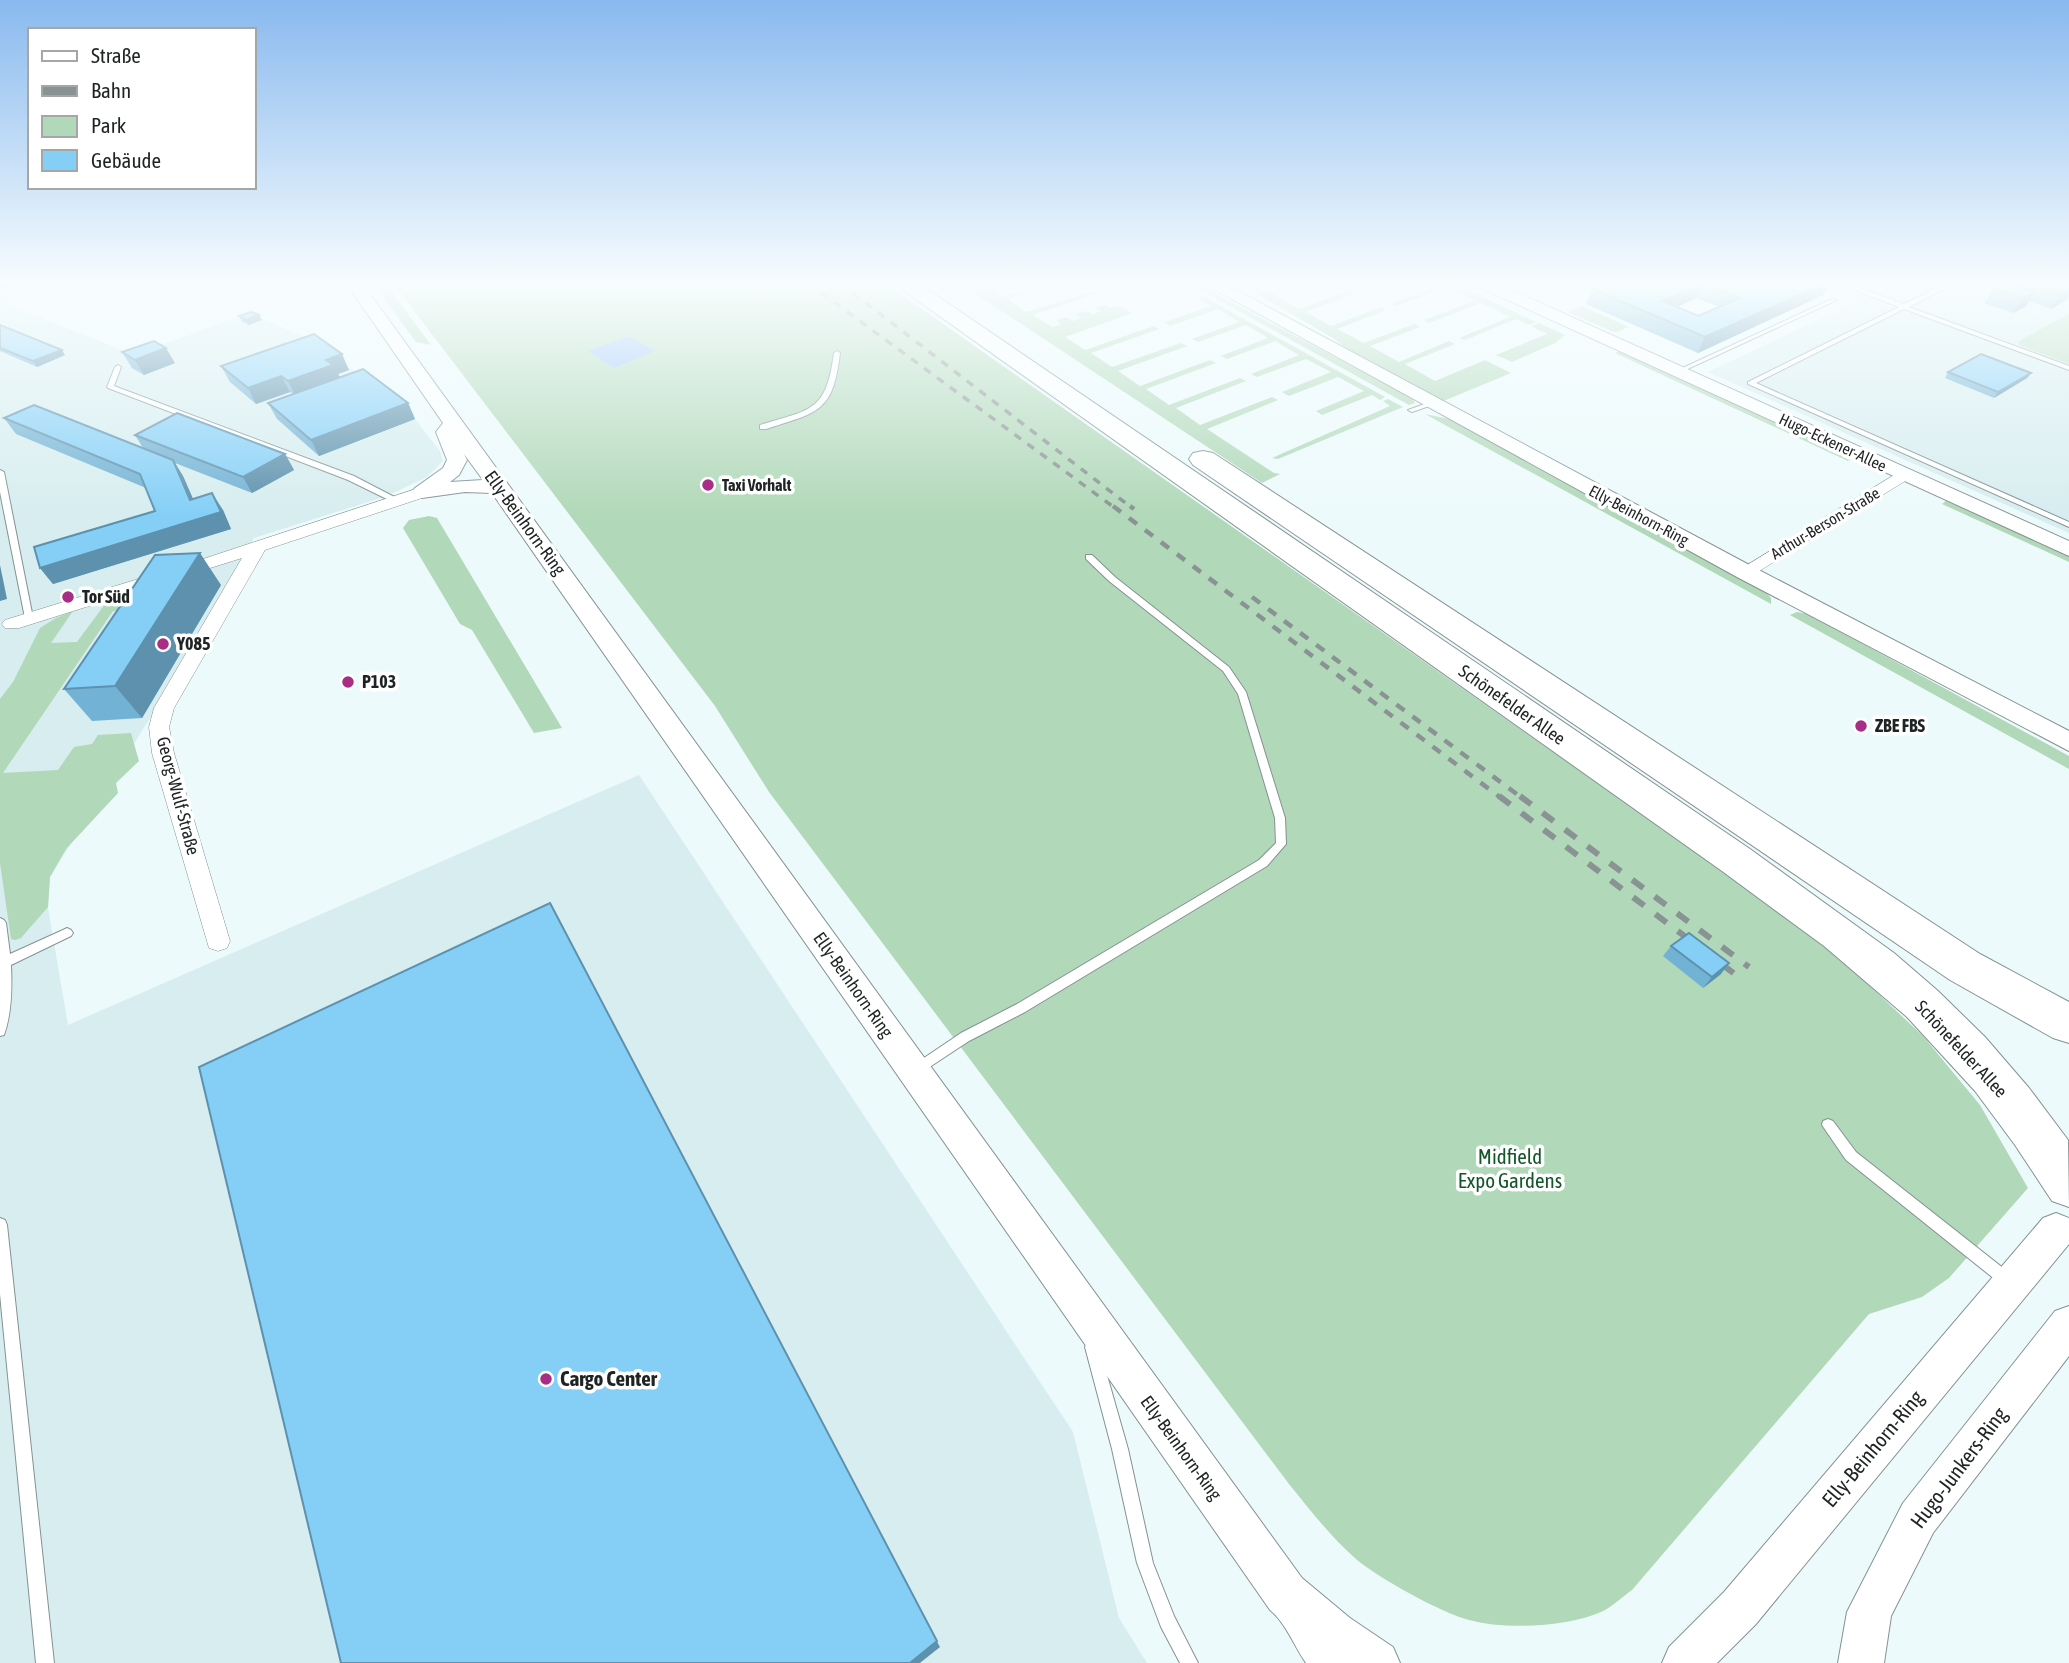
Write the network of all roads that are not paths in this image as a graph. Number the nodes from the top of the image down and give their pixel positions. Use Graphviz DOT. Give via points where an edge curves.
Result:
graph roads {
  1 [pos="409,361"];
  2 [pos="836,361"];
  3 [pos="1016,361"];
  4 [pos="1056,361"];
  5 [pos="1355,361"];
  6 [pos="1654,361"];
  7 [pos="1704,361"];
  8 [pos="1796,361"];
  9 [pos="2049,361"];
  10 [pos="117,367"];
  11 [pos="2069,368"];
  12 [pos="1679,372"];
  13 [pos="1433,403"];
  14 [pos="1412,410"];
  15 [pos="453,422"];
  16 [pos="763,427"];
  17 [pos="0,472"];
  18 [pos="1904,474"];
  19 [pos="499,487"];
  20 [pos="422,492"];
  21 [pos="398,501"];
  22 [pos="2069,525"];
  23 [pos="257,548"];
  24 [pos="2069,549"];
  25 [pos="1089,556"];
  26 [pos="1745,572"];
  27 [pos="20,621"];
  28 [pos="2069,742"];
  29 [pos="0,923"];
  30 [pos="67,933"];
  31 [pos="218,941"];
  32 [pos="4,962"];
  33 [pos="2069,1024"];
  34 [pos="0,1031"];
  35 [pos="913,1071"];
  36 [pos="1828,1125"];
  37 [pos="2069,1184"];
  38 [pos="0,1225"];
  39 [pos="2056,1231"];
  40 [pos="2011,1284"];
  41 [pos="1080,1307"];
  42 [pos="2069,1325"];
  43 [pos="1286,1594"];
  44 [pos="45,1663"];
  45 [pos="1189,1663"];
  46 [pos="1333,1663"];
  47 [pos="1377,1663"];
  48 [pos="1685,1663"];
  49 [pos="1861,1663"];
  1 -- 15 [label="street, Elly-Beinhorn-Ring"];
  2 -- 16 [label="lane" via="826,400"];
  3 -- 37 [label="highway, Schönefelder Allee" via="1809,912 1899,983 1986,1072"];
  4 -- 33 [label="highway, Schönefelder Allee" via="1923,940"];
  5 -- 13 [label="street, Elly-Beinhorn-Ring"];
  6 -- 12 [label="street, Hugo-Eckener-Allee"];
  7 -- 12 [label="lane"];
  8 -- 22 [label="lane" via="1751,383"];
  9 -- 11 [label="lane"];
  10 -- 21 [label="lane" via="110,387 351,478"];
  12 -- 18 [label="street, Hugo-Eckener-Allee"];
  13 -- 14 [label="lane"];
  13 -- 26 [label="street, Elly-Beinhorn-Ring"];
  15 -- 19 [label="street, Elly-Beinhorn-Ring"];
  15 -- 20 [label="street" via="446,432 457,460 452,471"];
  17 -- 27 [label="lane"];
  18 -- 24 [label="street, Hugo-Eckener-Allee"];
  18 -- 26 [label="street, Arthur-Berson-Straße"];
  19 -- 20 [label="street"];
  19 -- 35 [label="street, Elly-Beinhorn-Ring"];
  20 -- 21 [label="street"];
  21 -- 23 [label="street"];
  23 -- 27 [label="street"];
  23 -- 31 [label="street, Georg-Wulf-Straße" via="164,708 159,727"];
  25 -- 35 [label="lane" via="1236,681 1280,818 1281,844 1263,863"];
  26 -- 28 [label="street, Elly-Beinhorn-Ring"];
  29 -- 32 [label="lane"];
  30 -- 32 [label="lane"];
  32 -- 34 [label="lane" via="7,996"];
  35 -- 41 [label="street, Elly-Beinhorn-Ring"];
  36 -- 40 [label="lane" via="1851,1156"];
  38 -- 44 [label="lane"];
  39 -- 40 [label="street, Elly-Beinhorn-Ring"];
  40 -- 48 [label="street, Elly-Beinhorn-Ring" via="1741,1608"];
  41 -- 43 [label="street, Elly-Beinhorn-Ring"];
  41 -- 45 [label="lane" via="1117,1436 1145,1563"];
  42 -- 49 [label="street, Hugo-Junkers-Ring" via="1918,1518 1869,1612"];
  43 -- 46 [label="street"];
  43 -- 47 [label="street, Elly-Beinhorn-Ring"];
}
